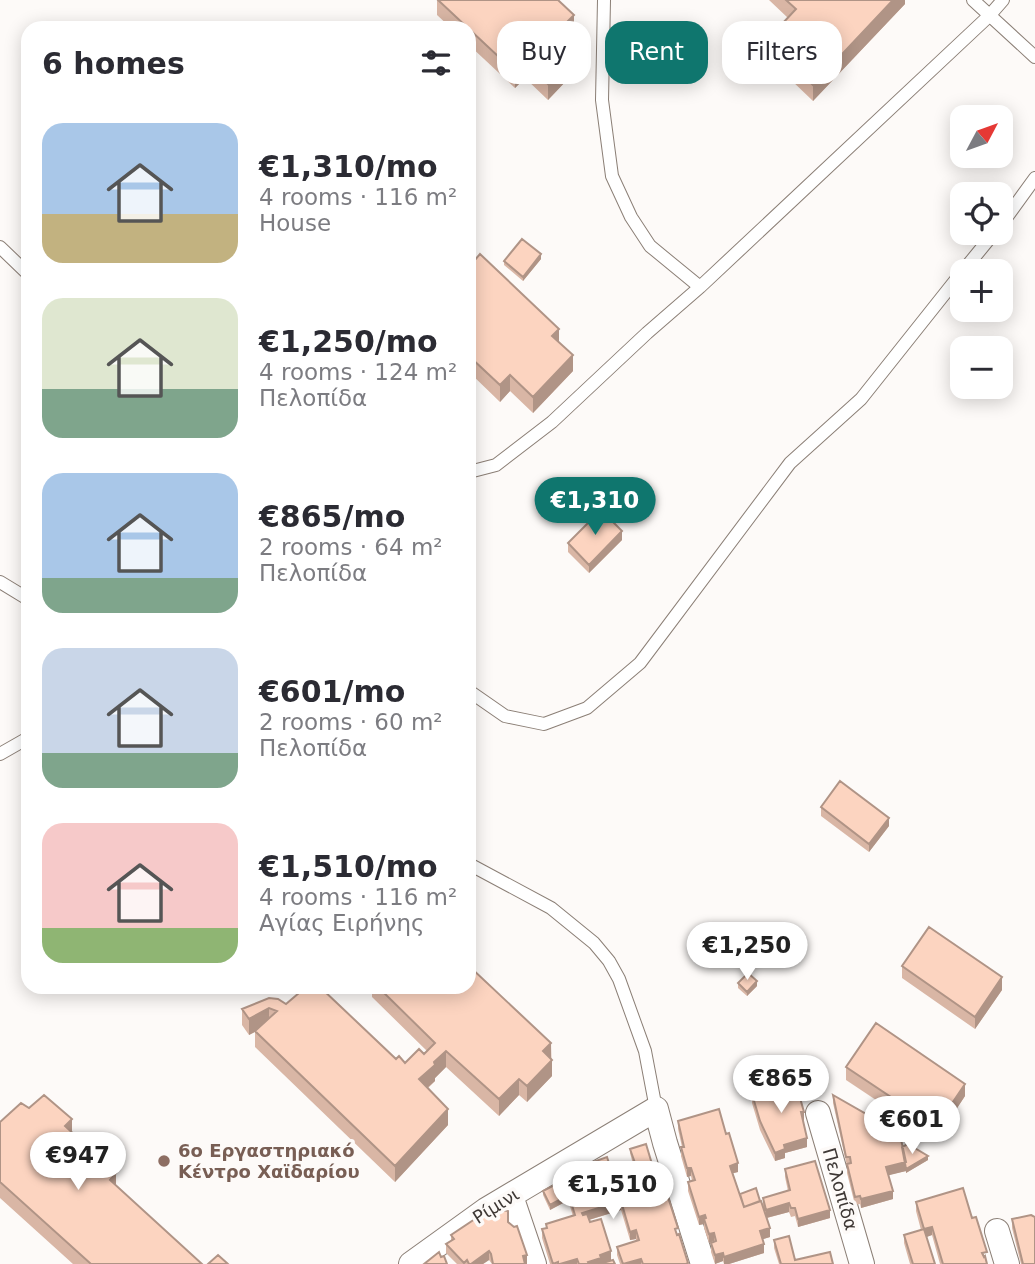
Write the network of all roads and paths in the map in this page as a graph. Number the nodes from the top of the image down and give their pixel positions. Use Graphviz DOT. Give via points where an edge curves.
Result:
graph roads {
  1 [pos="604,0"];
  2 [pos="973,0"];
  3 [pos="1003,0"];
  4 [pos="989,16"];
  5 [pos="1035,57"];
  6 [pos="1035,178"];
  7 [pos="1013,208"];
  8 [pos="984,245"];
  9 [pos="0,247"];
  10 [pos="973,259"];
  11 [pos="21,267"];
  12 [pos="701,287"];
  13 [pos="950,288"];
  14 [pos="476,470"];
  15 [pos="0,582"];
  16 [pos="21,595"];
  17 [pos="476,696"];
  18 [pos="21,742"];
  19 [pos="0,754"];
  20 [pos="476,868"];
  21 [pos="656,1109"];
  22 [pos="818,1113"];
  23 [pos="511,1196"];
  24 [pos="997,1231"];
  25 [pos="411,1264"];
  26 [pos="534,1264"];
  27 [pos="703,1264"];
  28 [pos="862,1264"];
  29 [pos="1007,1264"];
  1 -- 12 [label="lane" via="602,100 612,176 650,246"];
  2 -- 4 [label="lane"];
  3 -- 4 [label="lane"];
  4 -- 5 [label="lane"];
  4 -- 12 [label="lane"];
  6 -- 7 [label="lane"];
  8 -- 10 [label="lane"];
  9 -- 11 [label="lane"];
  12 -- 14 [label="lane" via="552,422 496,465"];
  13 -- 17 [label="lane" via="861,399 790,464 640,663 587,708 544,724 505,716"];
  15 -- 16 [label="lane"];
  18 -- 19 [label="lane"];
  20 -- 21 [label="lane" via="551,908 609,961 645,1051"];
  21 -- 23 [label="street, Ρίμινι"];
  21 -- 27 [label="street"];
  22 -- 28 [label="street, Πελοπίδα"];
  23 -- 25 [label="street, Ρίμινι"];
  23 -- 26 [label="street"];
  24 -- 29 [label="street"];
}
